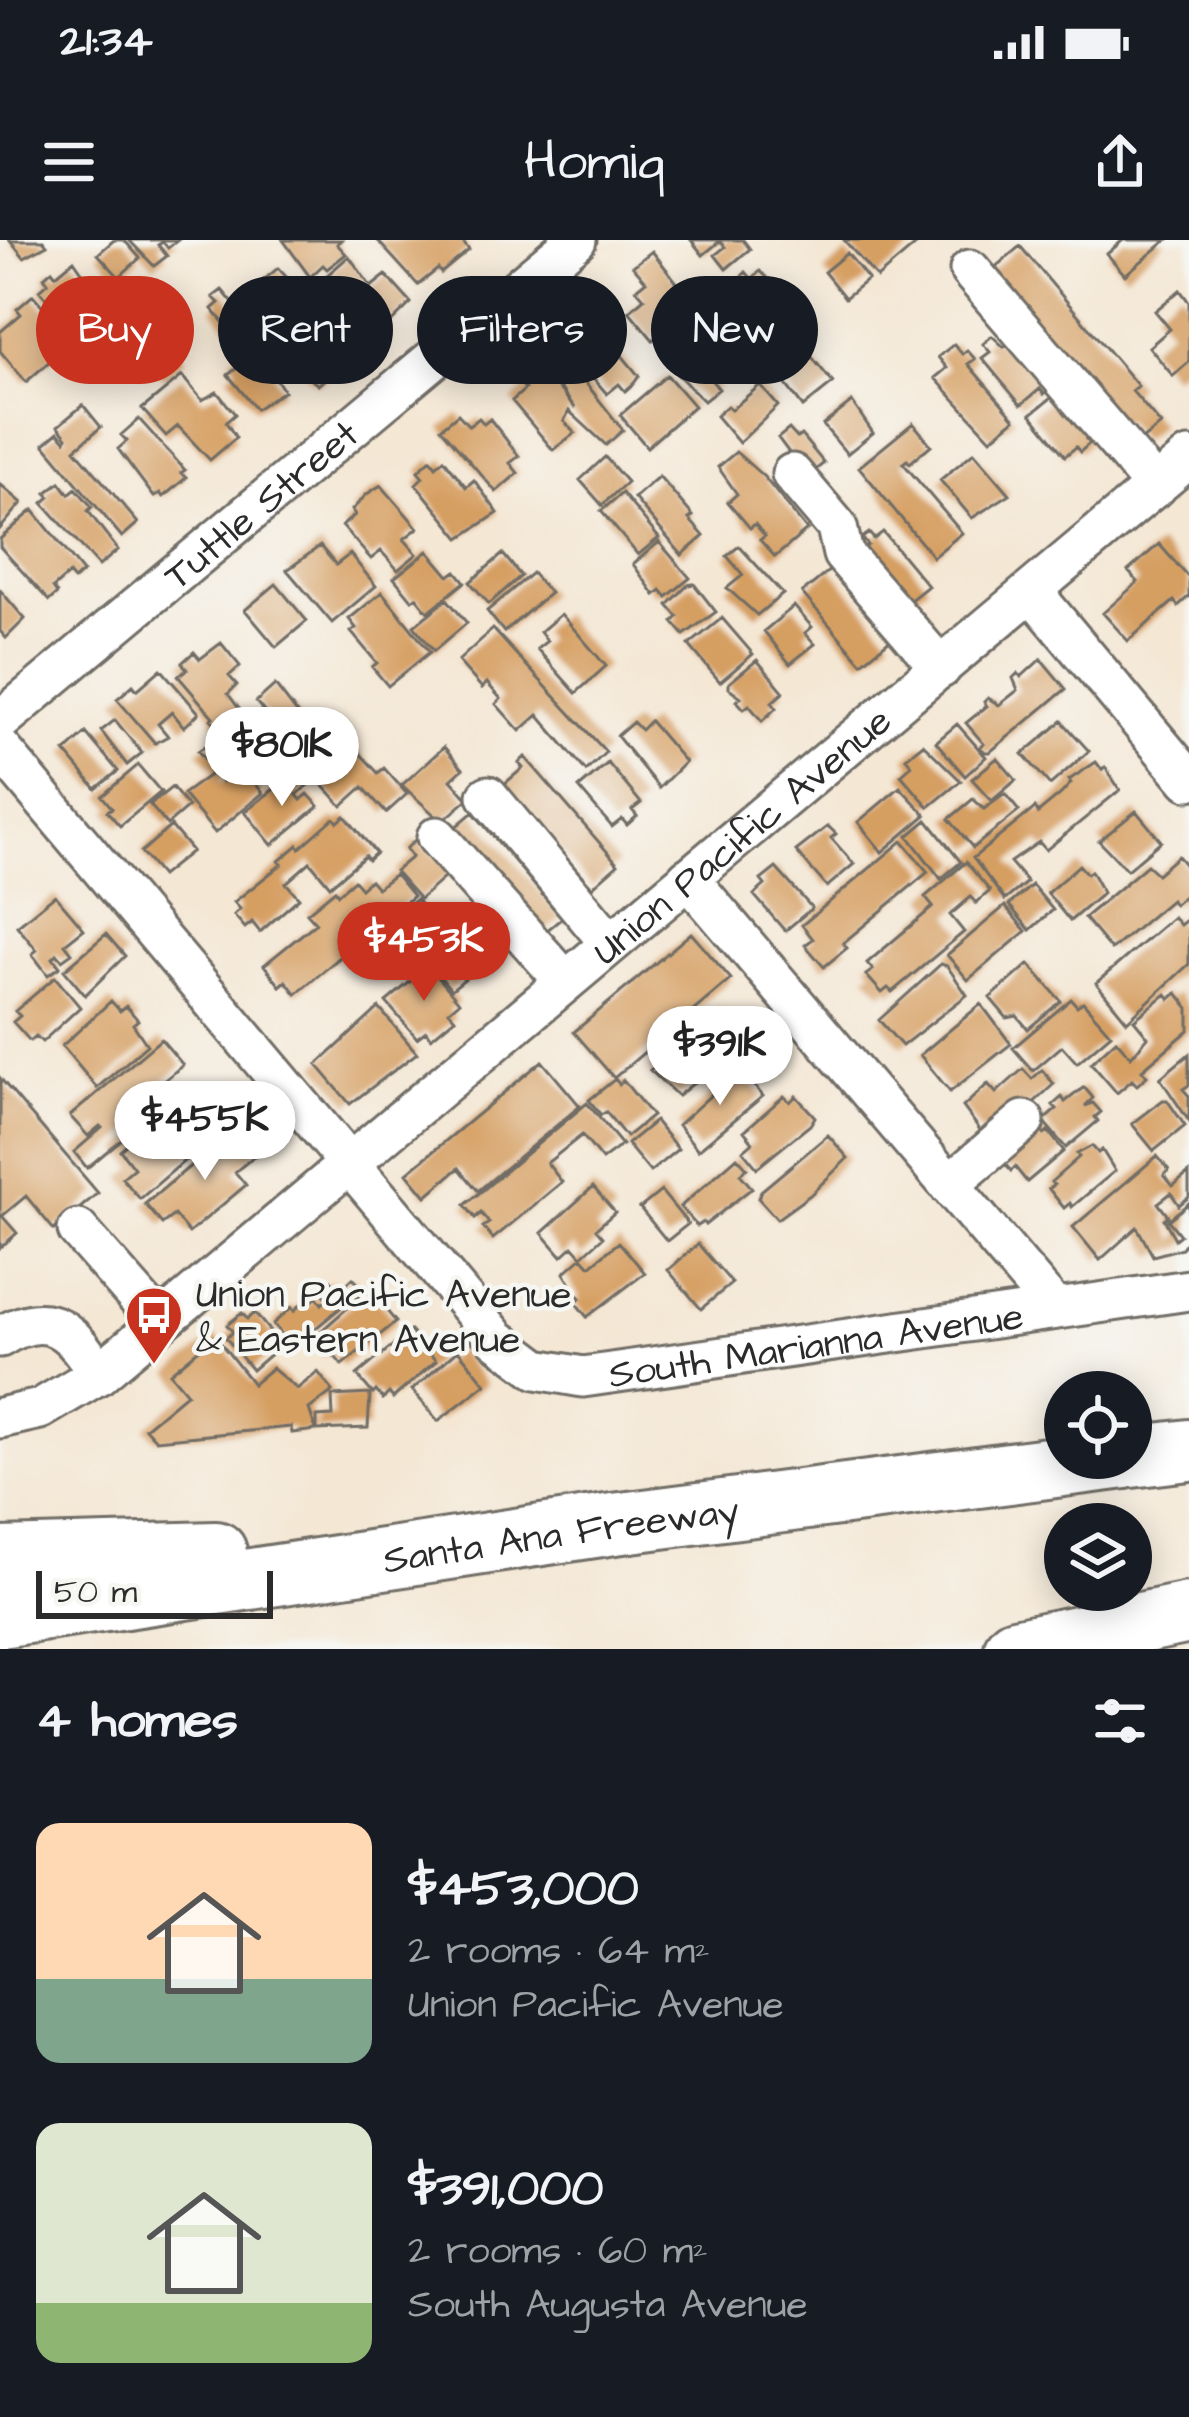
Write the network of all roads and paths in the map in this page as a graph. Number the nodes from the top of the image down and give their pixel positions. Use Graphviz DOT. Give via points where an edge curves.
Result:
graph roads {
  1 [pos="576,240"];
  2 [pos="970,270"];
  3 [pos="1189,458"];
  4 [pos="792,474"];
  5 [pos="1156,487"];
  6 [pos="1032,592"];
  7 [pos="941,668"];
  8 [pos="0,721"];
  9 [pos="0,748"];
  10 [pos="1189,780"];
  11 [pos="488,796"];
  12 [pos="437,837"];
  13 [pos="688,878"];
  14 [pos="610,943"];
  15 [pos="565,981"];
  16 [pos="1024,1121"];
  17 [pos="351,1162"];
  18 [pos="949,1185"];
  19 [pos="78,1230"];
  20 [pos="1189,1290"];
  21 [pos="1055,1309"];
  22 [pos="159,1322"];
  23 [pos="0,1337"];
  24 [pos="99,1374"];
  25 [pos="1,1423"];
  26 [pos="1189,1450"];
  27 [pos="1152,1455"];
  28 [pos="1044,1469"];
  29 [pos="614,1524"];
  30 [pos="0,1558"];
  31 [pos="1189,1613"];
  32 [pos="0,1617"];
  33 [pos="1017,1648"];
  1 -- 8 [label="street, Tuttle Street"];
  2 -- 5 [label="street"];
  3 -- 5 [label="street, Union Pacific Avenue"];
  4 -- 7 [label="street" via="837,527 843,554"];
  5 -- 6 [label="street, Union Pacific Avenue"];
  6 -- 7 [label="street, Union Pacific Avenue"];
  6 -- 10 [label="street"];
  7 -- 13 [label="street, Union Pacific Avenue"];
  9 -- 17 [label="street, South Marianna Avenue"];
  11 -- 14 [label="street"];
  12 -- 15 [label="street"];
  13 -- 14 [label="street, Union Pacific Avenue"];
  13 -- 18 [label="street"];
  14 -- 15 [label="street, Union Pacific Avenue"];
  15 -- 17 [label="street, Union Pacific Avenue"];
  16 -- 18 [label="street"];
  17 -- 21 [label="street, South Marianna Avenue" via="497,1339 537,1369 583,1377"];
  17 -- 22 [label="street, Union Pacific Avenue"];
  18 -- 21 [label="street"];
  19 -- 22 [label="street"];
  20 -- 21 [label="street, South Marianna Avenue"];
  22 -- 24 [label="street, Union Pacific Avenue"];
  23 -- 24 [label="street" via="57,1324"];
  24 -- 25 [label="street, Union Pacific Avenue"];
  26 -- 27 [label="highway, Santa Ana Freeway"];
  28 -- 29 [label="highway, Santa Ana Freeway"];
  29 -- 30 [label="highway"];
  29 -- 32 [label="highway, Santa Ana Freeway"];
  31 -- 33 [label="highway"];
}
